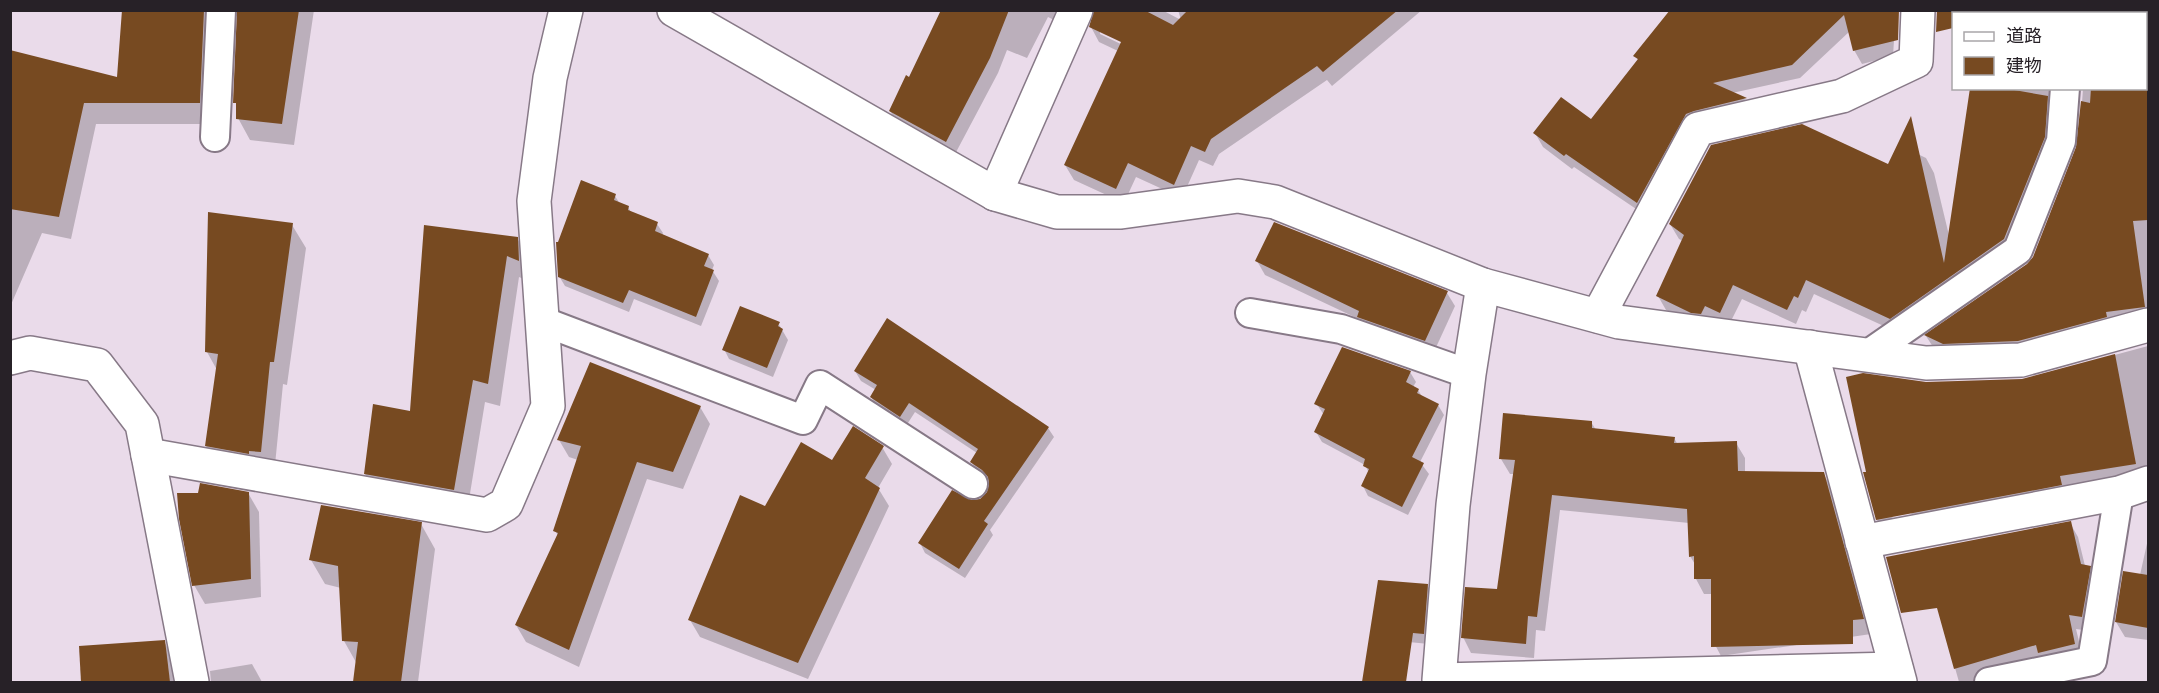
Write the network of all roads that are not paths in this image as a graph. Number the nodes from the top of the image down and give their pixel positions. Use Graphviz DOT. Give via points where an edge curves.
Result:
graph roads {
  1 [pos="221,10"];
  2 [pos="566,10"];
  3 [pos="674,10"];
  4 [pos="1076,10"];
  5 [pos="1918,10"];
  6 [pos="2065,90"];
  7 [pos="215,137"];
  8 [pos="995,194"];
  9 [pos="1484,285"];
  10 [pos="1250,313"];
  11 [pos="1598,316"];
  12 [pos="542,321"];
  13 [pos="2148,325"];
  14 [pos="1810,347"];
  15 [pos="1867,355"];
  16 [pos="10,358"];
  17 [pos="1469,374"];
  18 [pos="148,455"];
  19 [pos="973,484"];
  20 [pos="2134,488"];
  21 [pos="1862,542"];
  22 [pos="1898,676"];
  23 [pos="192,682"];
  24 [pos="1989,682"];
  1 -- 7 [label="lane"];
  2 -- 12 [label="street" via="550,78 534,201"];
  3 -- 8 [label="street"];
  4 -- 8 [label="street"];
  5 -- 11 [label="street" via="1916,61 1842,96 1698,129"];
  6 -- 15 [label="lane" via="2061,141 2018,250"];
  8 -- 9 [label="street" via="1057,212 1121,212 1238,196 1275,202"];
  9 -- 11 [label="street"];
  9 -- 17 [label="street"];
  10 -- 17 [label="lane" via="1341,329"];
  11 -- 14 [label="street"];
  12 -- 18 [label="street" via="548,406 506,504 487,515"];
  12 -- 19 [label="lane" via="803,420 820,385"];
  13 -- 15 [label="street" via="2021,360 1926,363"];
  14 -- 15 [label="street"];
  14 -- 21 [label="street"];
  16 -- 18 [label="street" via="30,353 97,365 142,424"];
  17 -- 22 [label="street" via="1453,505 1439,680"];
  18 -- 23 [label="street"];
  20 -- 21 [label="street"];
  20 -- 24 [label="lane" via="2092,662"];
  21 -- 22 [label="street"];
}
